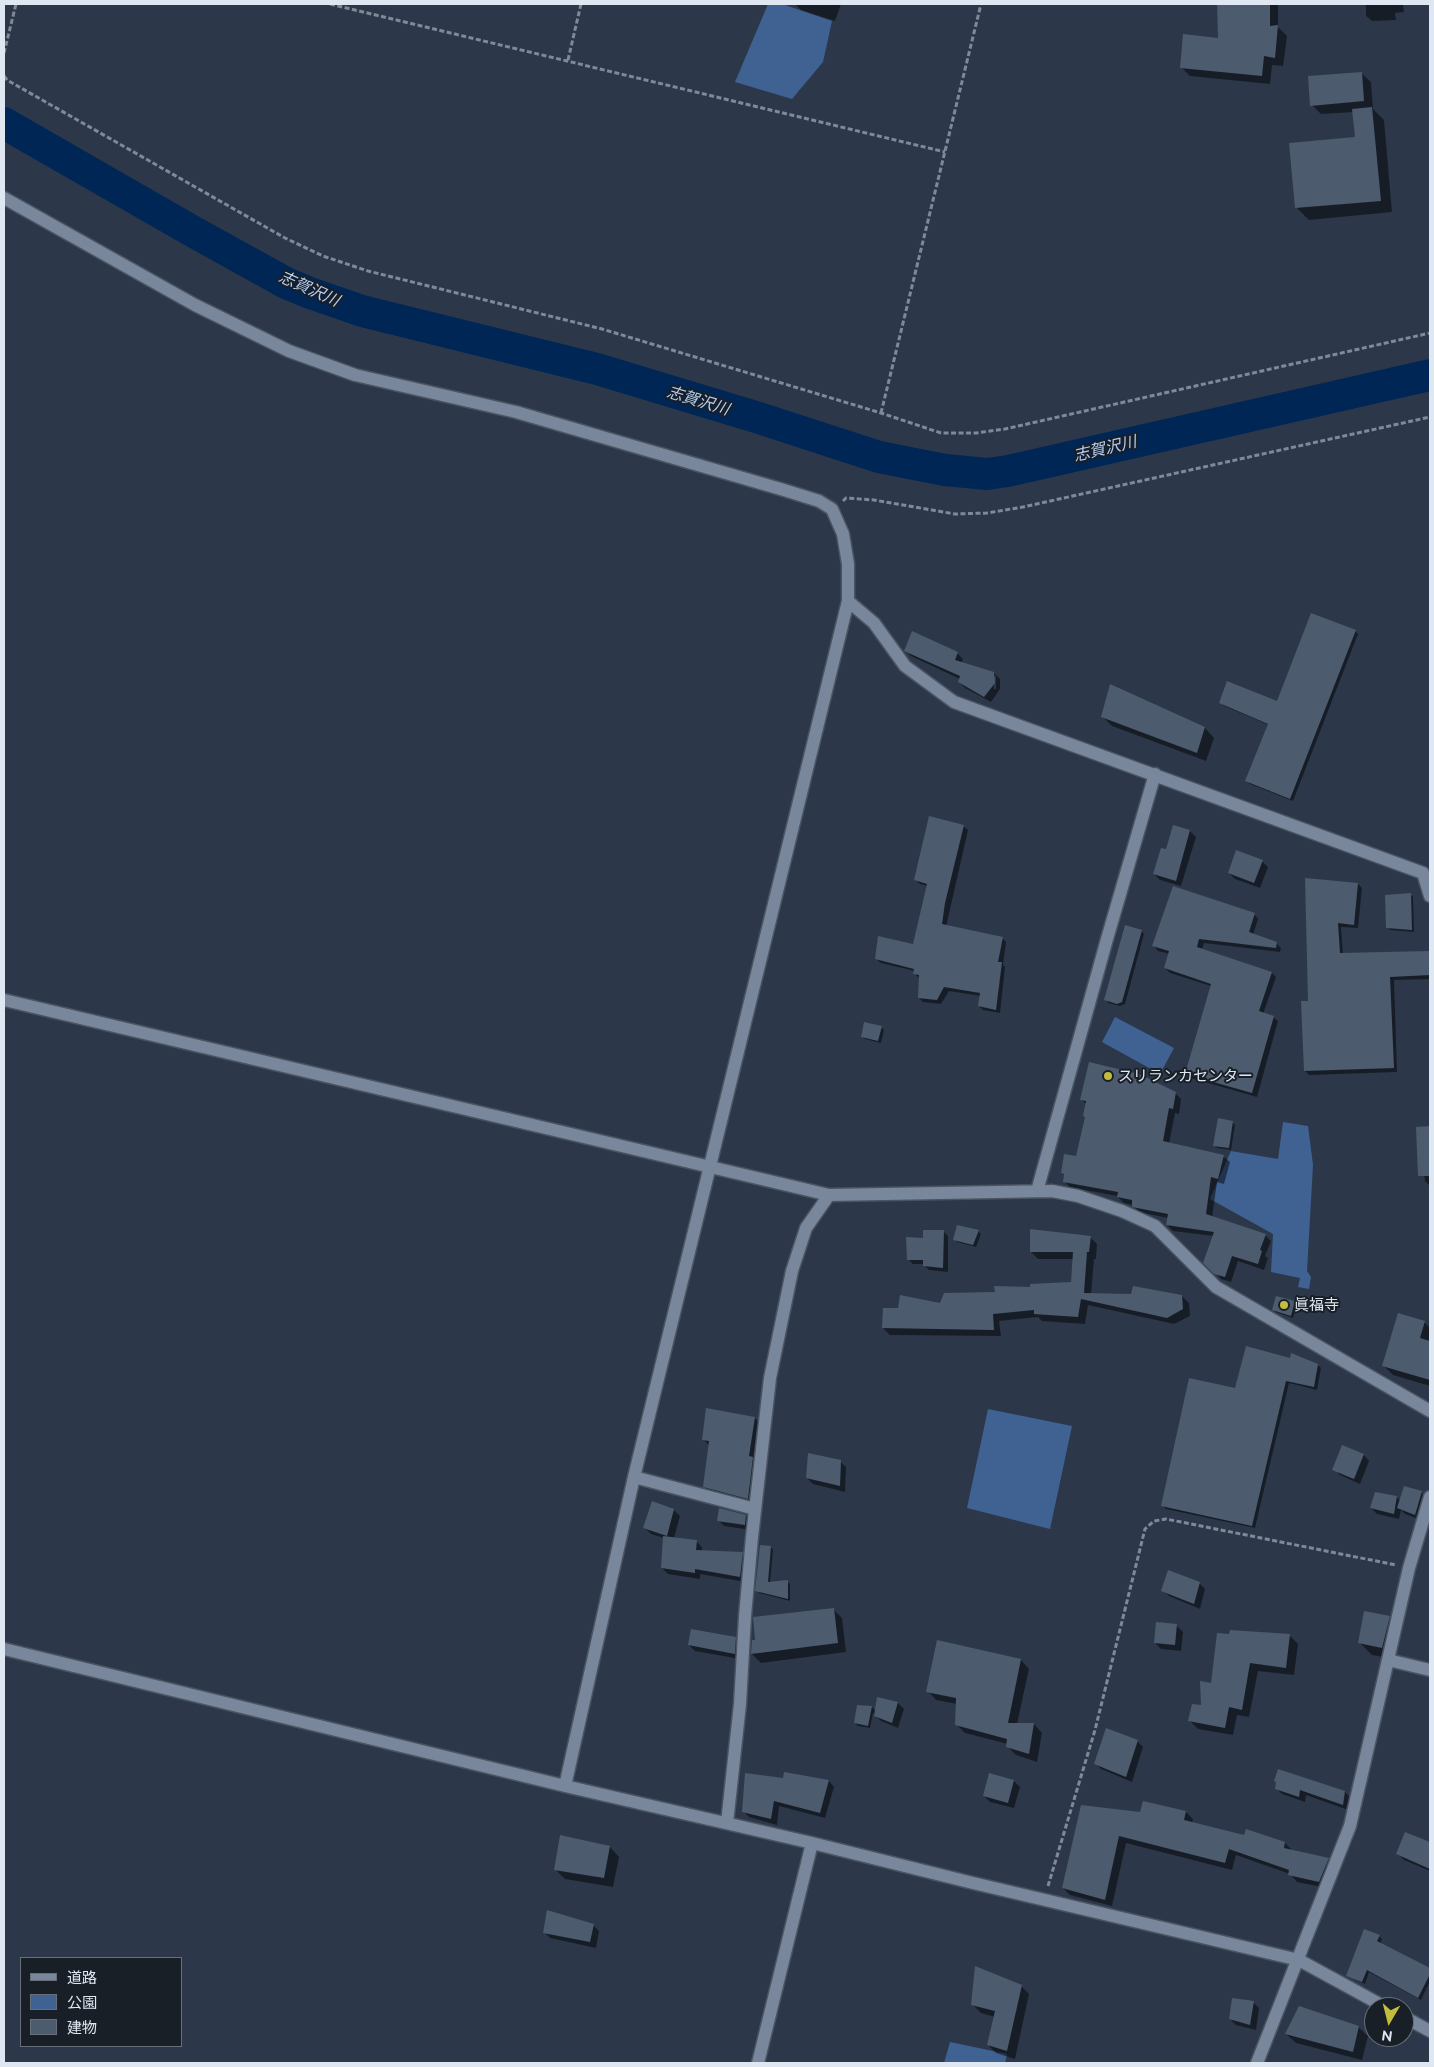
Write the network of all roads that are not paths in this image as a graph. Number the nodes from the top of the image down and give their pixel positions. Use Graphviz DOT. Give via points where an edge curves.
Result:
graph roads {
  1 [pos="4,198"];
  2 [pos="848,601"];
  3 [pos="1155,774"];
  4 [pos="1430,896"];
  5 [pos="4,1000"];
  6 [pos="711,1166"];
  7 [pos="1037,1191"];
  8 [pos="829,1195"];
  9 [pos="1430,1411"];
  10 [pos="634,1478"];
  11 [pos="1430,1497"];
  12 [pos="755,1509"];
  13 [pos="4,1648"];
  14 [pos="1388,1660"];
  15 [pos="1430,1670"];
  16 [pos="565,1786"];
  17 [pos="727,1823"];
  18 [pos="812,1843"];
  19 [pos="1299,1960"];
  20 [pos="1367,1997"];
  21 [pos="1414,2022"];
  22 [pos="1430,2031"];
  23 [pos="758,2063"];
  24 [pos="1257,2063"];
  1 -- 2 [label="street" via="195,305 289,351 355,374 516,412 819,501 832,509 844,534"];
  2 -- 3 [label="street" via="874,623 905,666 954,702"];
  2 -- 6 [label="street"];
  3 -- 4 [label="street" via="1423,873"];
  3 -- 7 [label="street"];
  5 -- 6 [label="street"];
  6 -- 8 [label="street"];
  6 -- 10 [label="street"];
  7 -- 8 [label="street"];
  7 -- 9 [label="street" via="1078,1196 1155,1226 1216,1287"];
  8 -- 12 [label="street" via="806,1228 792,1271 770,1378"];
  10 -- 12 [label="street"];
  10 -- 16 [label="street"];
  11 -- 14 [label="street" via="1409,1568"];
  12 -- 17 [label="street"];
  13 -- 16 [label="street"];
  14 -- 15 [label="street"];
  14 -- 19 [label="street" via="1350,1826"];
  16 -- 17 [label="street"];
  17 -- 18 [label="street"];
  18 -- 19 [label="street"];
  18 -- 23 [label="street"];
  19 -- 20 [label="street"];
  19 -- 24 [label="street"];
  21 -- 22 [label="street"];
}
